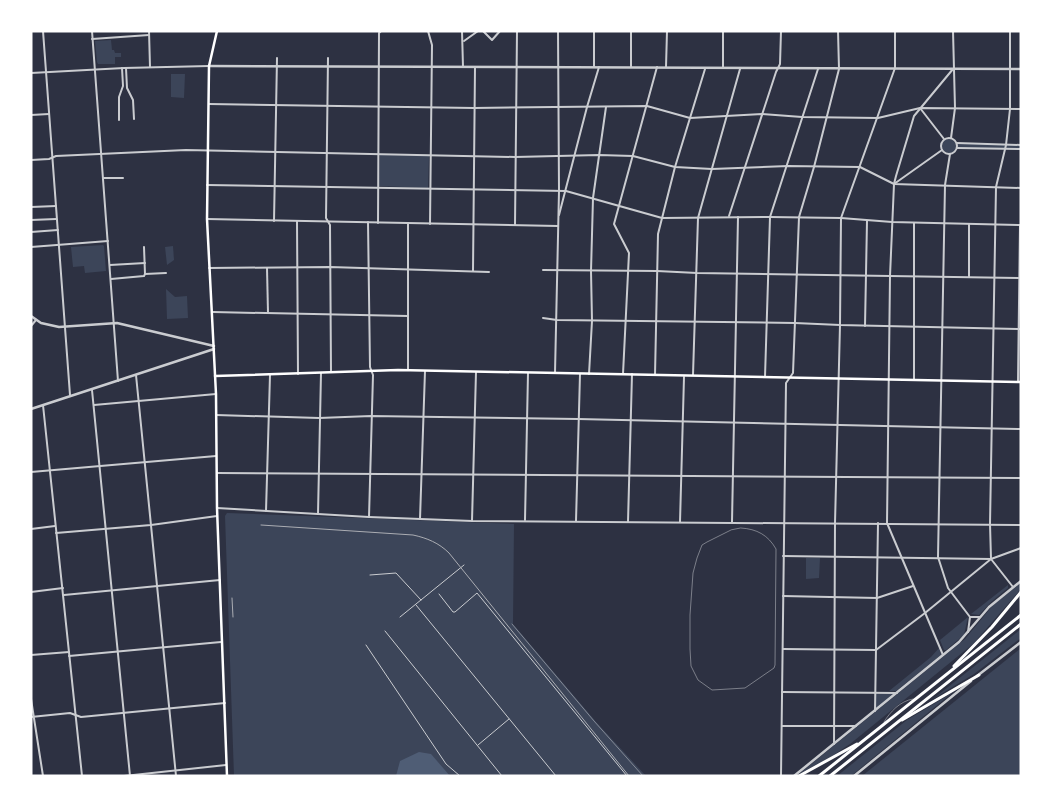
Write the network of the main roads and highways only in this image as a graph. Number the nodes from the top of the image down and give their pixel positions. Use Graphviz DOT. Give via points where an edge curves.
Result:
graph roads {
  1 [pos="216,31"];
  2 [pos="215,376"];
  3 [pos="1019,382"];
  4 [pos="1021,592"];
  5 [pos="1021,615"];
  6 [pos="1021,624"];
  7 [pos="979,674"];
  8 [pos="942,677"];
  9 [pos="897,722"];
  10 [pos="868,737"];
  11 [pos="227,776"];
  12 [pos="799,776"];
  13 [pos="820,776"];
  14 [pos="830,776"];
  1 -- 2 [label="main road" via="209,66 206,219"];
  2 -- 3 [label="main road" via="408,370"];
  2 -- 11 [label="main road"];
  4 -- 8 [label="highway" via="992,627"];
  5 -- 8 [label="highway"];
  6 -- 9 [label="highway"];
  7 -- 9 [label="highway"];
  8 -- 10 [label="highway"];
  9 -- 14 [label="highway"];
  10 -- 12 [label="highway"];
  10 -- 13 [label="highway"];
}
